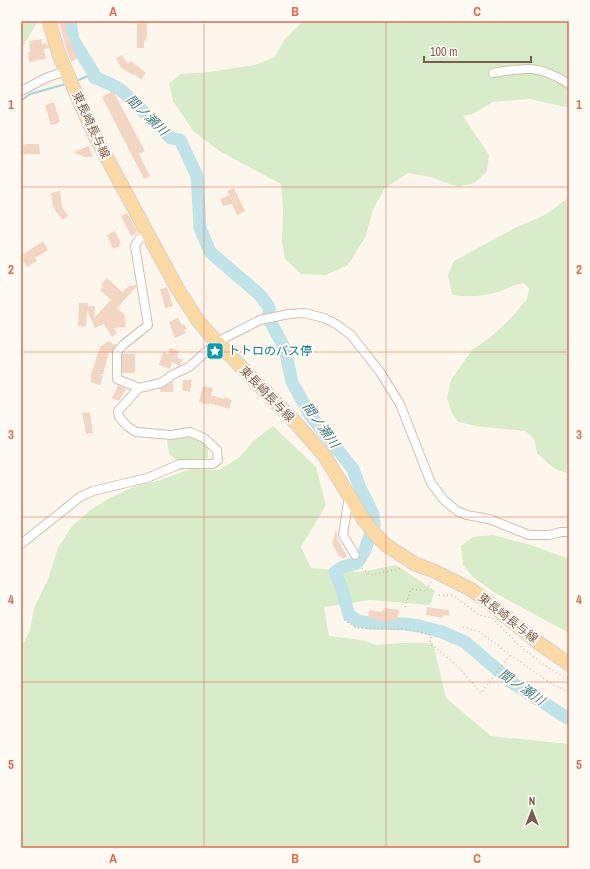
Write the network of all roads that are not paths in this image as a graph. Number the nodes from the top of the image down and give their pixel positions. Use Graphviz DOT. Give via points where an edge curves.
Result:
graph roads {
  1 [pos="49,21"];
  2 [pos="66,71"];
  3 [pos="493,73"];
  4 [pos="569,84"];
  5 [pos="21,90"];
  6 [pos="148,234"];
  7 [pos="217,342"];
  8 [pos="138,388"];
  9 [pos="349,496"];
  10 [pos="569,532"];
  11 [pos="21,544"];
  12 [pos="355,555"];
  13 [pos="569,664"];
  1 -- 2 [label="main road, 東長崎長与線"];
  2 -- 5 [label="street"];
  2 -- 6 [label="main road, 東長崎長与線" via="95,136"];
  3 -- 4 [label="street" via="530,68 560,78"];
  6 -- 7 [label="main road, 東長崎長与線" via="177,288"];
  6 -- 8 [label="street" via="139,239 134,246 148,325 117,352 117,379"];
  7 -- 8 [label="street" via="189,367 161,383"];
  7 -- 9 [label="main road, 東長崎長与線" via="324,454"];
  7 -- 10 [label="street" via="260,320 288,314 304,313 336,324 351,335 380,372 400,404 431,483 444,500 457,511 489,519 529,535"];
  8 -- 11 [label="street" via="118,411 119,417 127,426 136,432 171,435 190,432 204,438 217,450 218,460 213,464 180,464 147,478 94,491 80,497"];
  9 -- 12 [label="street" via="343,535"];
  9 -- 13 [label="main road, 東長崎長与線" via="374,534 386,545 415,564 470,589"];
}
